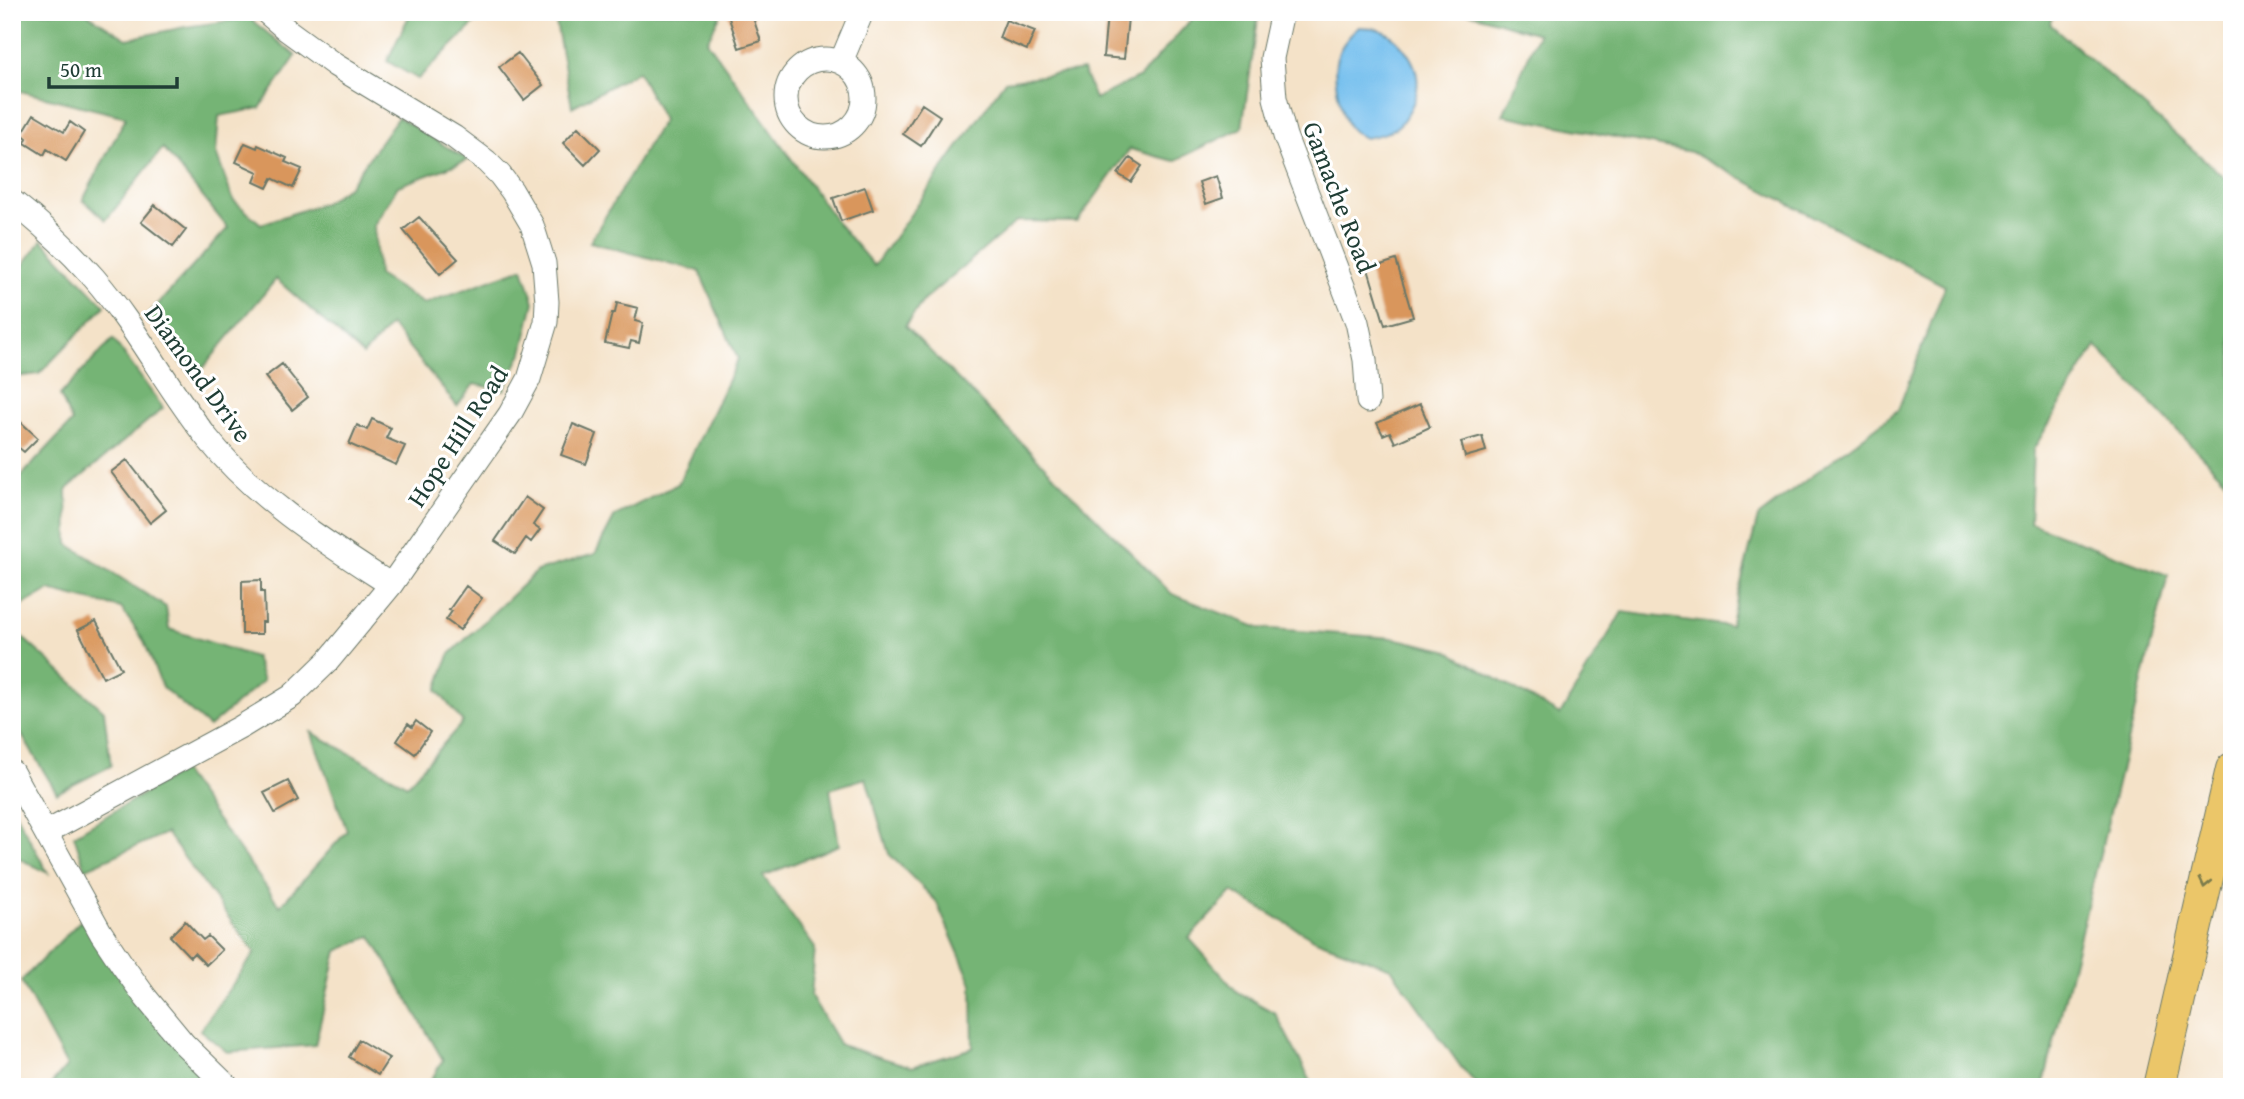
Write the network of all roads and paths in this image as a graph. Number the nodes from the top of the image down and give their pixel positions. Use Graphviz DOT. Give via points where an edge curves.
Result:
graph roads {
  1 [pos="266,12"];
  2 [pos="862,12"];
  3 [pos="1282,12"];
  4 [pos="841,62"];
  5 [pos="12,201"];
  6 [pos="1368,401"];
  7 [pos="391,585"];
  8 [pos="2232,769"];
  9 [pos="12,772"];
  10 [pos="47,832"];
  11 [pos="228,1087"];
  12 [pos="2159,1087"];
  1 -- 7 [label="street, Hope Hill Road" via="335,65 486,161 512,191 532,225 544,263 545,322 529,379 488,447"];
  2 -- 4 [label="street"];
  3 -- 6 [label="street, Gamache Road" via="1272,58 1275,98 1285,136 1357,322"];
  5 -- 7 [label="street, Diamond Drive" via="54,236 94,279 209,441 237,470 329,545"];
  7 -- 10 [label="street, Hope Hill Road" via="328,661 292,696"];
  8 -- 12 [label="highway, one-way"];
  9 -- 10 [label="street"];
  10 -- 11 [label="street" via="102,933 146,999"];
}
